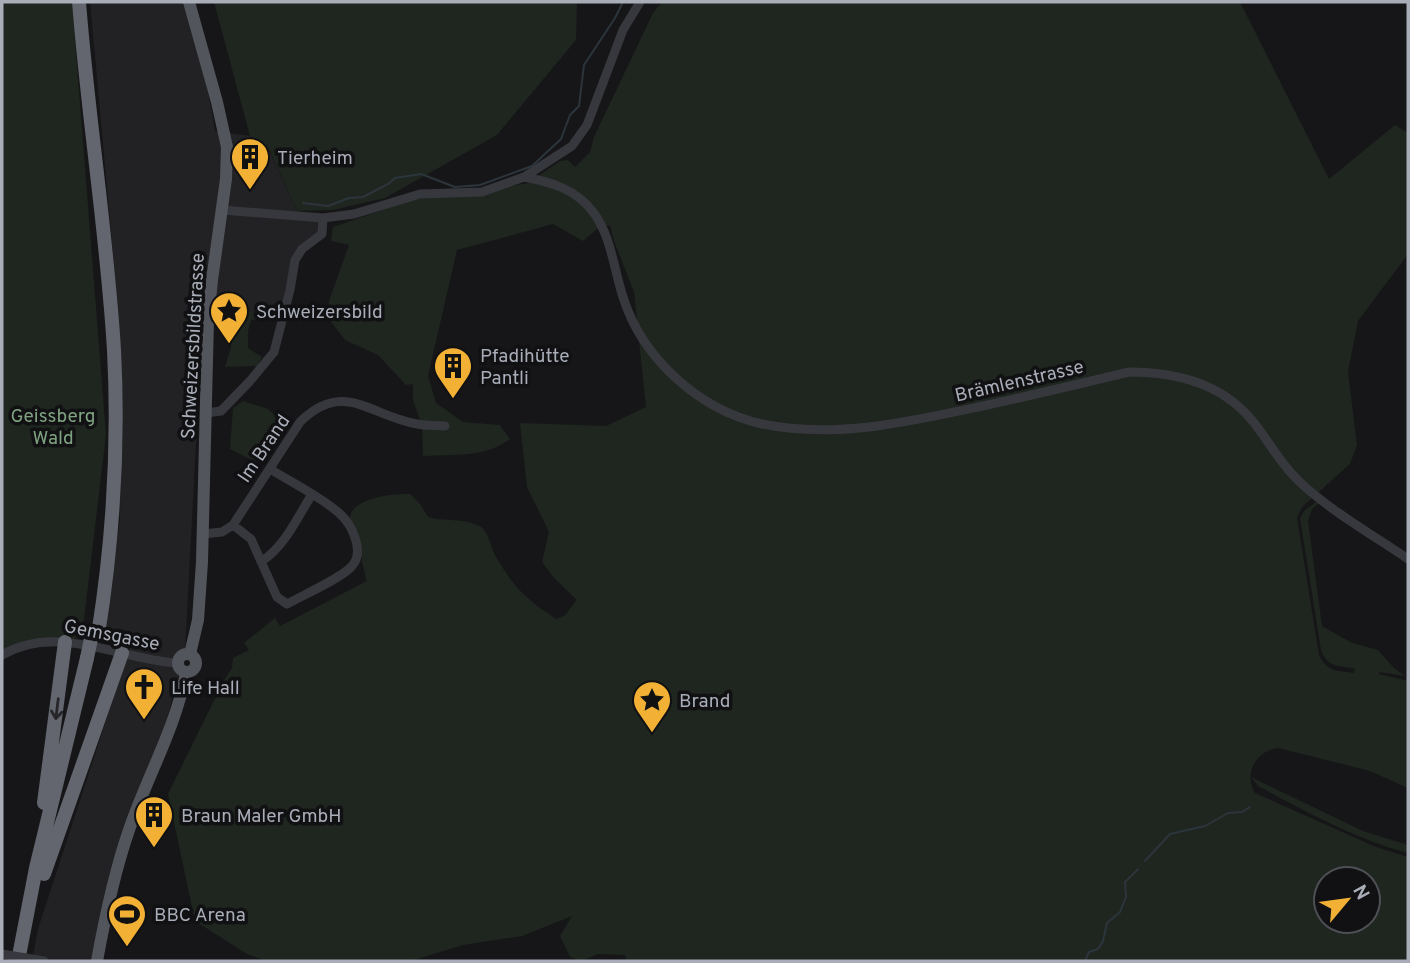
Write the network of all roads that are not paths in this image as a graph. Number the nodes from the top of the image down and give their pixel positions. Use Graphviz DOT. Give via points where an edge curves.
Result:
graph roads {
  1 [pos="79,2"];
  2 [pos="189,2"];
  3 [pos="640,2"];
  4 [pos="524,177"];
  5 [pos="222,210"];
  6 [pos="323,218"];
  7 [pos="206,413"];
  8 [pos="445,426"];
  9 [pos="270,469"];
  10 [pos="312,496"];
  11 [pos="233,525"];
  12 [pos="203,534"];
  13 [pos="1408,559"];
  14 [pos="262,561"];
  15 [pos="65,642"];
  16 [pos="122,653"];
  17 [pos="2,655"];
  18 [pos="182,668"];
  19 [pos="40,871"];
  20 [pos="2,954"];
  21 [pos="18,961"];
  22 [pos="27,961"];
  23 [pos="45,961"];
  24 [pos="97,961"];
  1 -- 19 [label="highway" via="106,250 115,450 108,572"];
  2 -- 5 [label="main road, Schweizersbildstrasse" via="227,146"];
  3 -- 4 [label="street" via="623,30 587,125 572,146"];
  4 -- 6 [label="street" via="482,192 420,194 354,214"];
  4 -- 13 [label="street, Brämlenstrasse" via="570,190 594,212 636,329 673,375 727,412 776,426 849,429 916,421 1129,372 1158,372 1201,382 1249,416 1292,474"];
  5 -- 6 [label="street"];
  5 -- 7 [label="main road, Schweizersbildstrasse" via="212,280"];
  6 -- 7 [label="street" via="323,234 295,260 274,352 220,411"];
  7 -- 12 [label="main road, Schweizersbildstrasse"];
  8 -- 9 [label="street, Im Brand" via="416,424 351,402 331,401 300,422"];
  9 -- 10 [label="street"];
  9 -- 11 [label="street, Im Brand"];
  10 -- 14 [label="street" via="284,540"];
  10 -- 14 [label="street" via="340,514 349,526 358,559 350,569 287,604 278,597"];
  11 -- 12 [label="street" via="222,532"];
  11 -- 14 [label="street" via="251,539"];
  12 -- 18 [label="main road, Schweizersbildstrasse" via="198,620 190,654 181,655"];
  15 -- 16 [label="street, Gemsgasse"];
  15 -- 17 [label="street, Gemsgasse" via="32,643"];
  15 -- 19 [label="highway, one-way"];
  16 -- 18 [label="street, Gemsgasse"];
  16 -- 19 [label="highway"];
  18 -- 24 [label="main road" via="176,708 118,864"];
  19 -- 21 [label="highway"];
  19 -- 22 [label="highway"];
  20 -- 23 [label="street, bridge"];
}
